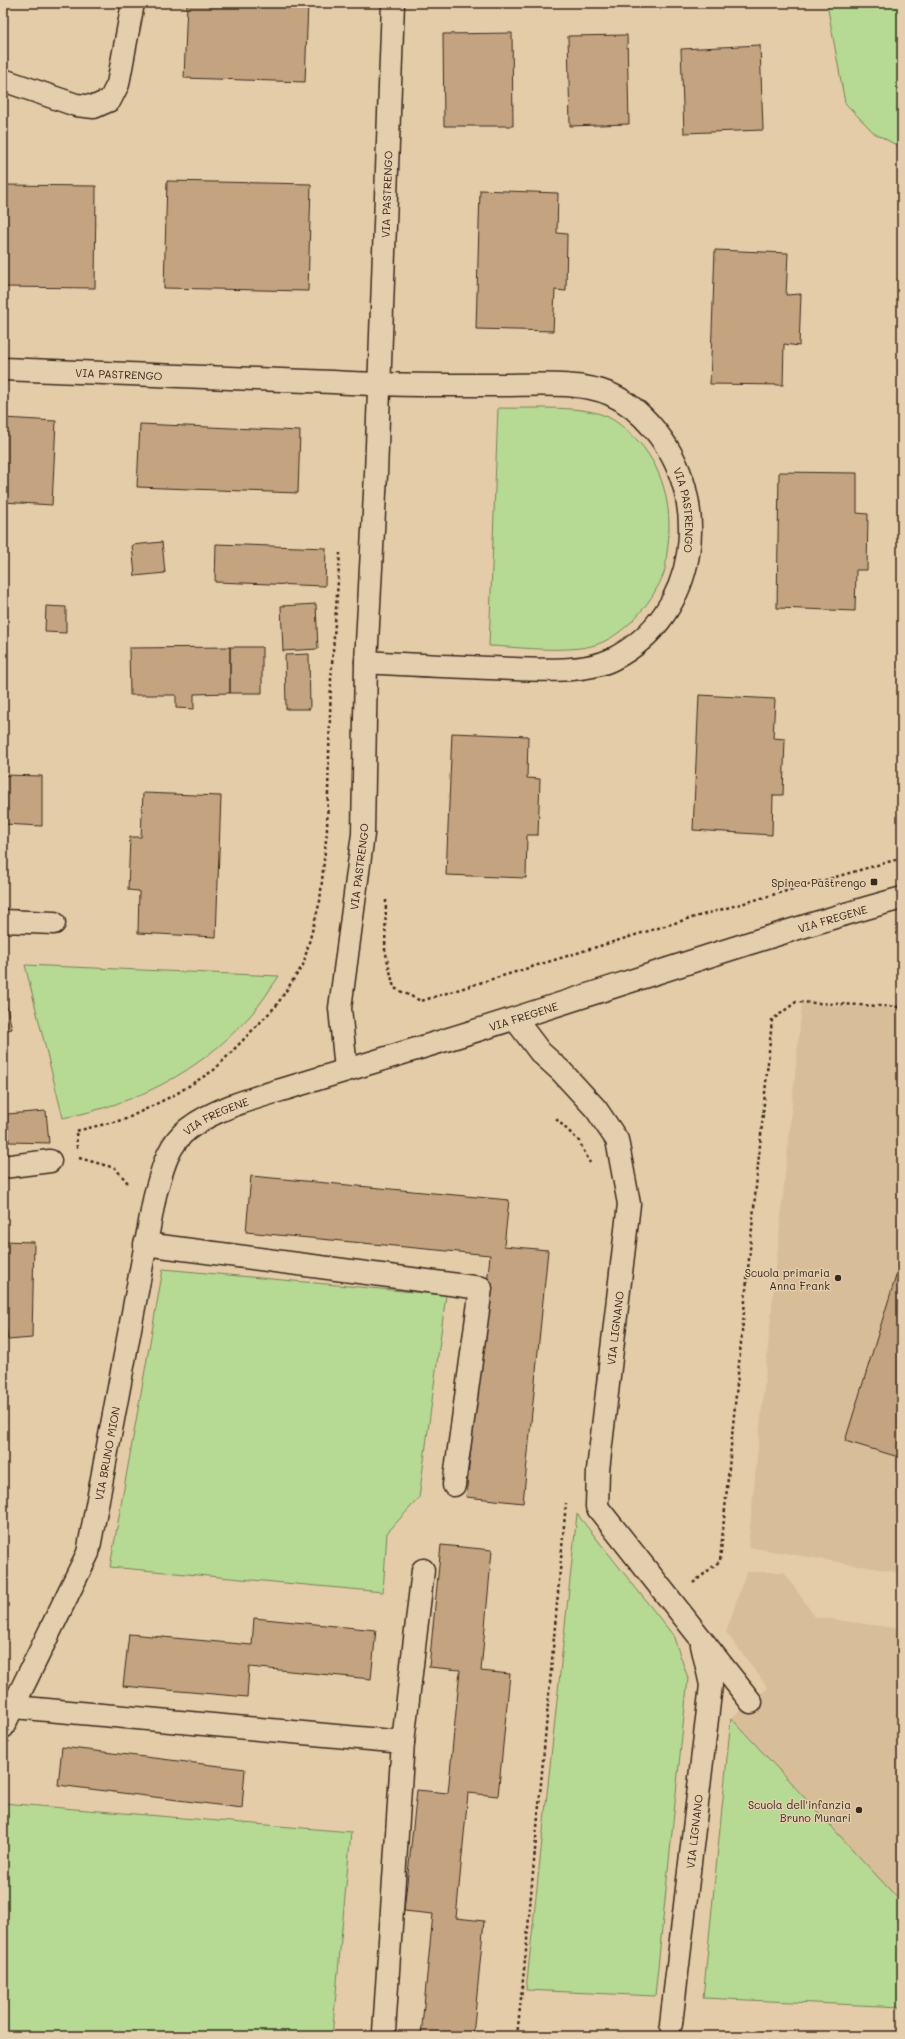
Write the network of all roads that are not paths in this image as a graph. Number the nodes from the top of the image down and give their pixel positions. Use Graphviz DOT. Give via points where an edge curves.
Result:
graph roads {
  1 [pos="133,3"];
  2 [pos="393,3"];
  3 [pos="3,80"];
  4 [pos="3,369"];
  5 [pos="379,385"];
  6 [pos="366,662"];
  7 [pos="902,898"];
  8 [pos="3,921"];
  9 [pos="54,923"];
  10 [pos="515,1019"];
  11 [pos="346,1070"];
  12 [pos="50,1161"];
  13 [pos="164,1164"];
  14 [pos="3,1167"];
  15 [pos="145,1244"];
  16 [pos="454,1485"];
  17 [pos="423,1570"];
  18 [pos="701,1639"];
  19 [pos="751,1702"];
  20 [pos="14,1707"];
  21 [pos="3,1727"];
  22 [pos="403,1742"];
  23 [pos="671,2024"];
  24 [pos="384,2032"];
  1 -- 3 [label="street" via="118,84 110,100 94,107 76,105"];
  2 -- 5 [label="street, VIA PASTRENGO"];
  4 -- 5 [label="street, VIA PASTRENGO"];
  5 -- 6 [label="street, VIA PASTRENGO"];
  5 -- 6 [label="street, VIA PASTRENGO" via="573,385 610,394 641,414 665,442 689,498 691,524 688,556 679,589 661,619 635,645 612,660 583,667 548,670"];
  6 -- 11 [label="street, VIA PASTRENGO" via="363,834 340,1008"];
  7 -- 10 [label="street, VIA FREGENE" via="835,916"];
  8 -- 9 [label="street"];
  10 -- 11 [label="street, VIA FREGENE"];
  10 -- 18 [label="street, VIA LIGNANO" via="540,1052 561,1070 596,1109 617,1140 629,1204 598,1470 597,1507"];
  11 -- 13 [label="street, VIA FREGENE" via="250,1100 204,1118 173,1144"];
  12 -- 14 [label="street"];
  13 -- 15 [label="street, VIA BRUNO MION"];
  15 -- 16 [label="street" via="481,1288"];
  15 -- 20 [label="street, VIA BRUNO MION" via="88,1553"];
  17 -- 22 [label="street"];
  18 -- 19 [label="street, VIA LIGNANO"];
  18 -- 23 [label="street, VIA LIGNANO" via="711,1685"];
  20 -- 21 [label="street, VIA BRUNO MION"];
  20 -- 22 [label="street"];
  22 -- 24 [label="street"];
}
